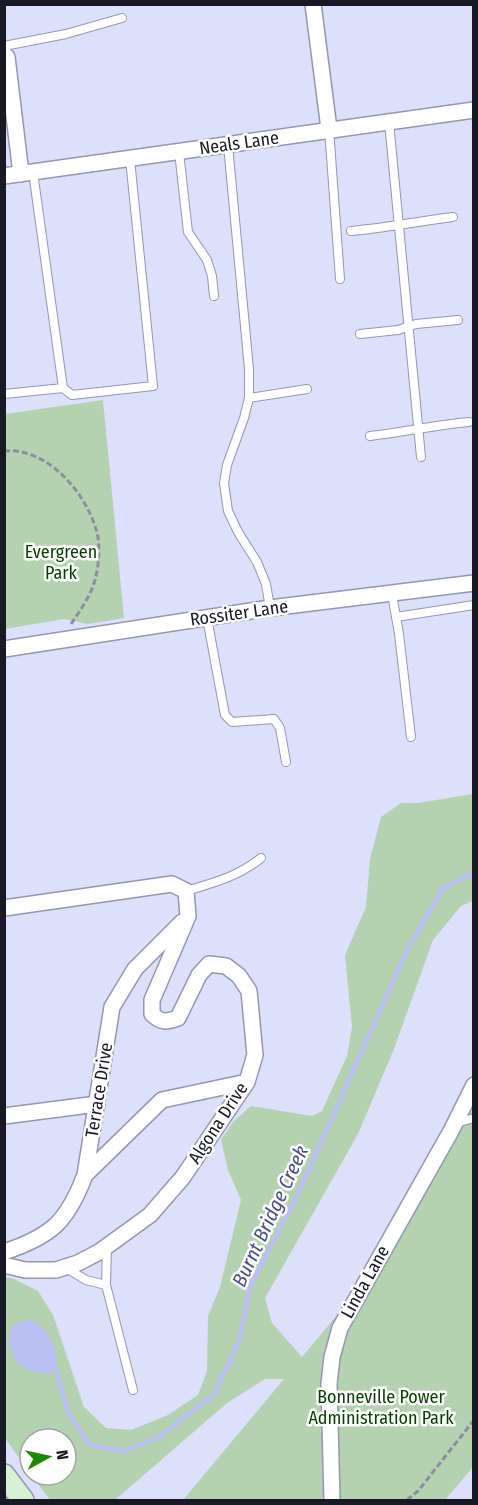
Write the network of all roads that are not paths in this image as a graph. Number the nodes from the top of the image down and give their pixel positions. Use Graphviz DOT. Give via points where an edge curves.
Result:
graph roads {
  1 [pos="313,4"];
  2 [pos="122,18"];
  3 [pos="4,46"];
  4 [pos="4,54"];
  5 [pos="474,110"];
  6 [pos="389,122"];
  7 [pos="329,129"];
  8 [pos="228,145"];
  9 [pos="178,152"];
  10 [pos="130,159"];
  11 [pos="27,173"];
  12 [pos="4,176"];
  13 [pos="453,217"];
  14 [pos="399,224"];
  15 [pos="351,231"];
  16 [pos="340,279"];
  17 [pos="214,296"];
  18 [pos="458,320"];
  19 [pos="409,326"];
  20 [pos="360,334"];
  21 [pos="63,388"];
  22 [pos="307,389"];
  23 [pos="4,394"];
  24 [pos="249,398"];
  25 [pos="469,422"];
  26 [pos="418,428"];
  27 [pos="370,436"];
  28 [pos="421,457"];
  29 [pos="474,583"];
  30 [pos="392,594"];
  31 [pos="474,606"];
  32 [pos="270,608"];
  33 [pos="396,617"];
  34 [pos="207,618"];
  35 [pos="4,649"];
  36 [pos="411,737"];
  37 [pos="286,762"];
  38 [pos="261,858"];
  39 [pos="186,891"];
  40 [pos="4,908"];
  41 [pos="188,916"];
  42 [pos="248,1082"];
  43 [pos="474,1085"];
  44 [pos="97,1104"];
  45 [pos="4,1116"];
  46 [pos="474,1118"];
  47 [pos="454,1123"];
  48 [pos="85,1175"];
  49 [pos="107,1246"];
  50 [pos="4,1252"];
  51 [pos="4,1265"];
  52 [pos="64,1268"];
  53 [pos="106,1285"];
  54 [pos="133,1390"];
  55 [pos="4,1475"];
  56 [pos="23,1500"];
  57 [pos="332,1500"];
  1 -- 7 [label="street"];
  2 -- 3 [label="lane"];
  4 -- 11 [label="street"];
  5 -- 6 [label="street, Neals Lane"];
  6 -- 7 [label="street, Neals Lane"];
  6 -- 14 [label="lane"];
  7 -- 8 [label="street, Neals Lane"];
  7 -- 16 [label="lane"];
  8 -- 9 [label="street, Neals Lane"];
  8 -- 24 [label="lane"];
  9 -- 10 [label="street, Neals Lane"];
  9 -- 17 [label="lane" via="188,232 207,260"];
  10 -- 11 [label="street, Neals Lane"];
  10 -- 21 [label="lane" via="153,386 72,395"];
  11 -- 12 [label="street, Neals Lane"];
  11 -- 21 [label="lane"];
  13 -- 14 [label="lane"];
  14 -- 15 [label="lane"];
  14 -- 19 [label="lane"];
  18 -- 19 [label="lane"];
  19 -- 20 [label="lane"];
  19 -- 26 [label="lane"];
  21 -- 23 [label="lane"];
  22 -- 24 [label="lane"];
  24 -- 32 [label="lane" via="224,483 228,511 257,562"];
  25 -- 26 [label="lane"];
  26 -- 27 [label="lane"];
  26 -- 28 [label="lane"];
  29 -- 30 [label="street, Rossiter Lane"];
  30 -- 32 [label="street, Rossiter Lane"];
  30 -- 33 [label="lane"];
  31 -- 33 [label="lane"];
  32 -- 34 [label="street, Rossiter Lane"];
  33 -- 36 [label="lane"];
  34 -- 35 [label="street, Rossiter Lane"];
  34 -- 37 [label="lane" via="225,715 232,722 274,719 280,728"];
  38 -- 39 [label="lane" via="226,880"];
  39 -- 40 [label="street" via="172,884"];
  39 -- 41 [label="street, Algona Drive"];
  41 -- 42 [label="street, Algona Drive" via="152,1000 152,1014 166,1022 178,1018 199,975 210,964 226,966 249,991 255,1055"];
  41 -- 44 [label="street, Terrace Drive" via="135,969 112,1007"];
  42 -- 48 [label="street" via="162,1100"];
  42 -- 49 [label="street, Algona Drive" via="183,1177 150,1215"];
  43 -- 47 [label="street, Linda Lane"];
  44 -- 45 [label="street"];
  44 -- 48 [label="street, Terrace Drive"];
  46 -- 47 [label="lane"];
  47 -- 57 [label="street, Linda Lane" via="340,1328 329,1384"];
  48 -- 50 [label="street, Terrace Drive" via="65,1218 47,1233"];
  49 -- 52 [label="street, Algona Drive"];
  49 -- 53 [label="lane"];
  51 -- 52 [label="street, Algona Drive" via="25,1270"];
  52 -- 53 [label="lane"];
  53 -- 54 [label="lane"];
  55 -- 56 [label="main road"];
}
